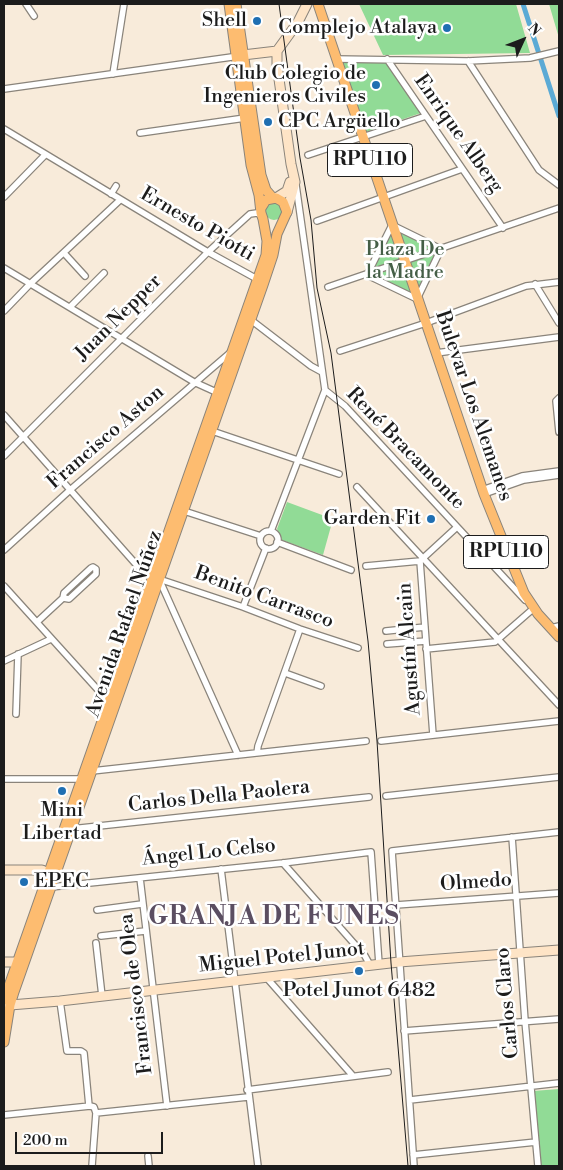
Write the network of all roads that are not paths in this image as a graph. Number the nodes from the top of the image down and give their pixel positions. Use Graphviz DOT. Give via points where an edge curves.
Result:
graph roads {
  1 [pos="26,4"];
  2 [pos="124,4"];
  3 [pos="229,4"];
  4 [pos="236,4"];
  5 [pos="312,5"];
  6 [pos="34,16"];
  7 [pos="277,51"];
  8 [pos="264,52"];
  9 [pos="556,52"];
  10 [pos="240,56"];
  11 [pos="336,59"];
  12 [pos="387,59"];
  13 [pos="468,61"];
  14 [pos="277,65"];
  15 [pos="113,74"];
  16 [pos="4,89"];
  17 [pos="426,116"];
  18 [pos="245,118"];
  19 [pos="5,132"];
  20 [pos="140,133"];
  21 [pos="363,138"];
  22 [pos="45,155"];
  23 [pos="308,155"];
  24 [pos="291,164"];
  25 [pos="462,169"];
  26 [pos="295,179"];
  27 [pos="559,185"];
  28 [pos="116,186"];
  29 [pos="110,194"];
  30 [pos="4,197"];
  31 [pos="383,197"];
  32 [pos="275,198"];
  33 [pos="120,200"];
  34 [pos="559,208"];
  35 [pos="262,214"];
  36 [pos="285,216"];
  37 [pos="300,221"];
  38 [pos="317,221"];
  39 [pos="392,225"];
  40 [pos="503,228"];
  41 [pos="441,249"];
  42 [pos="208,252"];
  43 [pos="64,253"];
  44 [pos="404,262"];
  45 [pos="4,268"];
  46 [pos="104,273"];
  47 [pos="367,274"];
  48 [pos="85,276"];
  49 [pos="257,279"];
  50 [pos="559,282"];
  51 [pos="31,283"];
  52 [pos="535,284"];
  53 [pos="328,287"];
  54 [pos="417,299"];
  55 [pos="70,307"];
  56 [pos="4,311"];
  57 [pos="251,320"];
  58 [pos="426,323"];
  59 [pos="559,323"];
  60 [pos="559,337"];
  61 [pos="122,338"];
  62 [pos="340,351"];
  63 [pos="230,352"];
  64 [pos="436,353"];
  65 [pos="322,372"];
  66 [pos="194,382"];
  67 [pos="220,382"];
  68 [pos="325,390"];
  69 [pos="216,392"];
  70 [pos="559,398"];
  71 [pos="4,415"];
  72 [pos="212,431"];
  73 [pos="559,432"];
  74 [pos="23,436"];
  75 [pos="4,456"];
  76 [pos="297,460"];
  77 [pos="559,471"];
  78 [pos="339,474"];
  79 [pos="559,475"];
  80 [pos="356,488"];
  81 [pos="70,490"];
  82 [pos="483,492"];
  83 [pos="184,511"];
  84 [pos="458,527"];
  85 [pos="271,531"];
  86 [pos="261,536"];
  87 [pos="277,542"];
  88 [pos="266,548"];
  89 [pos="4,550"];
  90 [pos="422,560"];
  91 [pos="366,566"];
  92 [pos="351,570"];
  93 [pos="156,578"];
  94 [pos="4,586"];
  95 [pos="63,598"];
  96 [pos="243,607"];
  97 [pos="534,608"];
  98 [pos="37,622"];
  99 [pos="425,627"];
  100 [pos="555,627"];
  101 [pos="300,629"];
  102 [pos="386,631"];
  103 [pos="559,637"];
  104 [pos="51,639"];
  105 [pos="498,640"];
  106 [pos="426,641"];
  107 [pos="386,644"];
  108 [pos="358,648"];
  109 [pos="426,649"];
  110 [pos="18,654"];
  111 [pos="4,661"];
  112 [pos="285,673"];
  113 [pos="320,686"];
  114 [pos="108,701"];
  115 [pos="559,705"];
  116 [pos="16,714"];
  117 [pos="559,721"];
  118 [pos="433,735"];
  119 [pos="381,741"];
  120 [pos="366,742"];
  121 [pos="257,753"];
  122 [pos="238,755"];
  123 [pos="92,771"];
  124 [pos="559,777"];
  125 [pos="4,779"];
  126 [pos="80,780"];
  127 [pos="386,796"];
  128 [pos="369,798"];
  129 [pos="71,829"];
  130 [pos="559,832"];
  131 [pos="512,837"];
  132 [pos="283,863"];
  133 [pos="221,869"];
  134 [pos="4,870"];
  135 [pos="48,873"];
  136 [pos="140,878"];
  137 [pos="51,887"];
  138 [pos="559,893"];
  139 [pos="517,896"];
  140 [pos="142,904"];
  141 [pos="396,905"];
  142 [pos="98,910"];
  143 [pos="145,931"];
  144 [pos="101,936"];
  145 [pos="96,943"];
  146 [pos="559,950"];
  147 [pos="520,952"];
  148 [pos="26,957"];
  149 [pos="4,962"];
  150 [pos="16,962"];
  151 [pos="399,962"];
  152 [pos="374,965"];
  153 [pos="266,977"];
  154 [pos="234,981"];
  155 [pos="153,990"];
  156 [pos="102,996"];
  157 [pos="60,1001"];
  158 [pos="6,1004"];
  159 [pos="559,1019"];
  160 [pos="525,1021"];
  161 [pos="404,1031"];
  162 [pos="4,1042"];
  163 [pos="388,1072"];
  164 [pos="353,1076"];
  165 [pos="559,1083"];
  166 [pos="532,1086"];
  167 [pos="248,1094"];
  168 [pos="410,1100"];
  169 [pos="89,1106"];
  170 [pos="167,1106"];
  171 [pos="96,1113"];
  172 [pos="4,1115"];
  173 [pos="536,1142"];
  174 [pos="413,1155"];
  175 [pos="148,1156"];
  176 [pos="92,1166"];
  177 [pos="149,1166"];
  178 [pos="258,1166"];
  179 [pos="414,1166"];
  180 [pos="538,1166"];
  1 -- 6 [label="street"];
  2 -- 15 [label="street"];
  3 -- 10 [label="main road"];
  4 -- 10 [label="main road"];
  5 -- 7 [label="main road, RPU110"];
  5 -- 11 [label="main road, Bulevar Los Alemanes / RPU110"];
  7 -- 8 [label="main road"];
  7 -- 14 [label="main road, Avenida Rafael Núñez"];
  8 -- 10 [label="main road"];
  8 -- 14 [label="main road"];
  9 -- 13 [label="street" via="536,57"];
  10 -- 15 [label="street"];
  10 -- 18 [label="main road"];
  10 -- 32 [label="main road" via="261,175 266,190"];
  11 -- 12 [label="street"];
  11 -- 21 [label="main road, Bulevar Los Alemanes / RPU110"];
  12 -- 13 [label="street"];
  12 -- 17 [label="street, Enrique Alberg"];
  13 -- 27 [label="street" via="539,170"];
  14 -- 24 [label="main road, Avenida Rafael Núñez"];
  15 -- 16 [label="street"];
  17 -- 21 [label="street"];
  17 -- 25 [label="street, Enrique Alberg"];
  18 -- 20 [label="street"];
  18 -- 35 [label="main road"];
  19 -- 22 [label="street, Ernesto Piotti"];
  21 -- 23 [label="street"];
  21 -- 31 [label="main road, Bulevar Los Alemanes / RPU110"];
  22 -- 29 [label="street, Ernesto Piotti"];
  22 -- 30 [label="street"];
  24 -- 26 [label="main road, Avenida Rafael Núñez"];
  24 -- 32 [label="main road, Avenida Rafael Núñez" via="290,186"];
  25 -- 31 [label="street"];
  25 -- 40 [label="street, Enrique Alberg"];
  26 -- 36 [label="main road, Avenida Rafael Núñez"];
  26 -- 37 [label="street, René Bracamonte"];
  28 -- 29 [label="street"];
  29 -- 33 [label="street, Ernesto Piotti"];
  31 -- 38 [label="street"];
  31 -- 39 [label="main road, Bulevar Los Alemanes / RPU110"];
  32 -- 35 [label="main road, Avenida Rafael Núñez" via="266,200"];
  32 -- 36 [label="main road" via="285,204"];
  33 -- 42 [label="street, Ernesto Piotti"];
  33 -- 43 [label="street"];
  34 -- 40 [label="street"];
  35 -- 36 [label="main road" via="267,222 274,224"];
  35 -- 42 [label="street, Juan Nepper" via="250,214"];
  35 -- 49 [label="main road, Avenida Rafael Núñez" via="267,248"];
  36 -- 37 [label="street" via="295,215"];
  36 -- 57 [label="main road, Avenida Rafael Núñez"];
  37 -- 65 [label="street, René Bracamonte"];
  39 -- 41 [label="street"];
  39 -- 44 [label="main road, Bulevar Los Alemanes / RPU110"];
  39 -- 47 [label="street"];
  40 -- 41 [label="street"];
  41 -- 44 [label="street"];
  41 -- 54 [label="street"];
  42 -- 49 [label="street, Ernesto Piotti"];
  42 -- 61 [label="street, Juan Nepper"];
  43 -- 48 [label="street"];
  43 -- 51 [label="street"];
  44 -- 47 [label="street"];
  44 -- 54 [label="main road, Bulevar Los Alemanes / RPU110"];
  45 -- 51 [label="street"];
  46 -- 55 [label="street"];
  47 -- 53 [label="street"];
  47 -- 54 [label="street"];
  49 -- 63 [label="main road, Avenida Rafael Núñez"];
  50 -- 52 [label="street"];
  51 -- 55 [label="street"];
  51 -- 56 [label="street"];
  52 -- 58 [label="street"];
  52 -- 59 [label="street"];
  54 -- 58 [label="main road, Bulevar Los Alemanes / RPU110"];
  55 -- 61 [label="street"];
  57 -- 65 [label="street"];
  57 -- 72 [label="main road, Avenida Rafael Núñez"];
  58 -- 62 [label="street"];
  58 -- 64 [label="main road, Bulevar Los Alemanes / RPU110"];
  60 -- 64 [label="street"];
  61 -- 66 [label="street"];
  61 -- 74 [label="street, Juan Nepper"];
  63 -- 66 [label="street, Francisco Aston"];
  63 -- 67 [label="main road, Avenida Rafael Núñez"];
  64 -- 82 [label="main road, Bulevar Los Alemanes / RPU110"];
  65 -- 68 [label="street, René Bracamonte"];
  66 -- 69 [label="street"];
  66 -- 81 [label="street, Francisco Aston"];
  67 -- 69 [label="main road, Avenida Rafael Núñez"];
  67 -- 72 [label="main road" via="208,424"];
  68 -- 76 [label="street"];
  68 -- 84 [label="street, René Bracamonte" via="345,406"];
  69 -- 93 [label="main road, Avenida Rafael Núñez" via="158,559"];
  70 -- 73 [label="street" via="556,401"];
  71 -- 74 [label="street"];
  72 -- 76 [label="street"];
  72 -- 83 [label="main road, Avenida Rafael Núñez"];
  74 -- 75 [label="street, Juan Nepper"];
  74 -- 81 [label="street"];
  76 -- 78 [label="street"];
  76 -- 85 [label="street"];
  77 -- 82 [label="street" via="522,476"];
  79 -- 82 [label="street" via="524,480"];
  80 -- 90 [label="street"];
  81 -- 89 [label="street, Francisco Aston"];
  81 -- 93 [label="street" via="141,570"];
  82 -- 97 [label="main road, Bulevar Los Alemanes / RPU110" via="516,578"];
  83 -- 86 [label="street"];
  83 -- 93 [label="main road, Avenida Rafael Núñez"];
  84 -- 90 [label="street"];
  84 -- 97 [label="street, René Bracamonte"];
  85 -- 86 [label="street"];
  85 -- 87 [label="street"];
  86 -- 88 [label="street" via="260,543"];
  87 -- 88 [label="street" via="272,548"];
  87 -- 92 [label="street"];
  88 -- 96 [label="street"];
  90 -- 91 [label="street"];
  90 -- 99 [label="street, Agustín Alcain"];
  90 -- 105 [label="street"];
  93 -- 96 [label="street, Benito Carrasco"];
  93 -- 114 [label="main road, Avenida Rafael Núñez"];
  93 -- 122 [label="street"];
  93 -- 123 [label="main road, Avenida Rafael Núñez" via="151,594 153,598"];
  94 -- 98 [label="street"];
  95 -- 95 [label="street" via="69,599 96,574 96,568 91,568 64,593"];
  95 -- 98 [label="street"];
  96 -- 101 [label="street, Benito Carrasco"];
  97 -- 100 [label="main road, Bulevar Los Alemanes / RPU110"];
  97 -- 105 [label="street"];
  98 -- 104 [label="street"];
  99 -- 102 [label="street"];
  99 -- 106 [label="street, Agustín Alcain"];
  100 -- 103 [label="main road, Bulevar Los Alemanes / RPU110"];
  101 -- 108 [label="street, Benito Carrasco"];
  101 -- 112 [label="street"];
  104 -- 110 [label="street"];
  104 -- 114 [label="street"];
  105 -- 109 [label="street"];
  105 -- 115 [label="street"];
  106 -- 107 [label="street"];
  106 -- 109 [label="street, Agustín Alcain"];
  109 -- 118 [label="street, Agustín Alcain"];
  110 -- 111 [label="street"];
  110 -- 116 [label="street"];
  112 -- 113 [label="street"];
  112 -- 121 [label="street"];
  114 -- 126 [label="main road, Avenida Rafael Núñez"];
  117 -- 118 [label="street"];
  118 -- 119 [label="street"];
  120 -- 121 [label="street"];
  121 -- 122 [label="street"];
  122 -- 123 [label="street"];
  123 -- 129 [label="main road, Avenida Rafael Núñez"];
  124 -- 127 [label="street"];
  125 -- 126 [label="street"];
  126 -- 135 [label="main road, Avenida Rafael Núñez"];
  128 -- 129 [label="street, Carlos Della Paolera"];
  129 -- 137 [label="main road, Avenida Rafael Núñez"];
  130 -- 131 [label="street"];
  131 -- 139 [label="street, Carlos Claro"];
  131 -- 141 [label="street" via="392,851"];
  132 -- 133 [label="street, Ángel Lo Celso"];
  132 -- 152 [label="street"];
  132 -- 152 [label="street, Ángel Lo Celso" via="371,852"];
  133 -- 136 [label="street, Ángel Lo Celso"];
  133 -- 154 [label="street"];
  134 -- 135 [label="main road" via="42,870"];
  135 -- 137 [label="main road"];
  135 -- 150 [label="main road, Avenida Rafael Núñez"];
  136 -- 137 [label="street, Ángel Lo Celso"];
  136 -- 140 [label="street, Francisco de Olea"];
  137 -- 148 [label="main road, Avenida Rafael Núñez"];
  138 -- 139 [label="street, Olmedo"];
  139 -- 141 [label="street, Olmedo"];
  139 -- 147 [label="street, Carlos Claro"];
  140 -- 142 [label="street"];
  140 -- 143 [label="street, Francisco de Olea"];
  141 -- 151 [label="street"];
  143 -- 144 [label="street"];
  143 -- 155 [label="street, Francisco de Olea"];
  145 -- 156 [label="street"];
  146 -- 147 [label="main road, Miguel Potel Junot"];
  147 -- 151 [label="main road, Miguel Potel Junot"];
  147 -- 160 [label="street, Carlos Claro"];
  148 -- 150 [label="main road"];
  148 -- 158 [label="main road, Avenida Rafael Núñez"];
  149 -- 150 [label="main road"];
  150 -- 158 [label="main road, Avenida Rafael Núñez"];
  151 -- 152 [label="main road, Miguel Potel Junot"];
  151 -- 161 [label="street"];
  152 -- 153 [label="main road, Miguel Potel Junot"];
  153 -- 154 [label="main road, Miguel Potel Junot"];
  153 -- 164 [label="street"];
  154 -- 155 [label="main road, Miguel Potel Junot"];
  154 -- 167 [label="street"];
  155 -- 156 [label="main road, Miguel Potel Junot"];
  155 -- 170 [label="street, Francisco de Olea"];
  156 -- 157 [label="main road, Miguel Potel Junot"];
  157 -- 158 [label="main road, Miguel Potel Junot"];
  157 -- 169 [label="street" via="67,1051 84,1053"];
  158 -- 162 [label="main road, Avenida Rafael Núñez"];
  159 -- 160 [label="street"];
  160 -- 161 [label="street"];
  160 -- 166 [label="street, Carlos Claro"];
  161 -- 168 [label="street"];
  163 -- 164 [label="street"];
  164 -- 167 [label="street"];
  165 -- 166 [label="street"];
  166 -- 168 [label="street"];
  166 -- 173 [label="street, Carlos Claro"];
  167 -- 170 [label="street"];
  167 -- 178 [label="street"];
  168 -- 174 [label="street"];
  169 -- 171 [label="street" via="94,1107"];
  169 -- 172 [label="street"];
  170 -- 171 [label="street"];
  171 -- 176 [label="street"];
  173 -- 174 [label="street"];
  173 -- 180 [label="street, Carlos Claro"];
  174 -- 179 [label="street"];
  175 -- 177 [label="street"];
}
